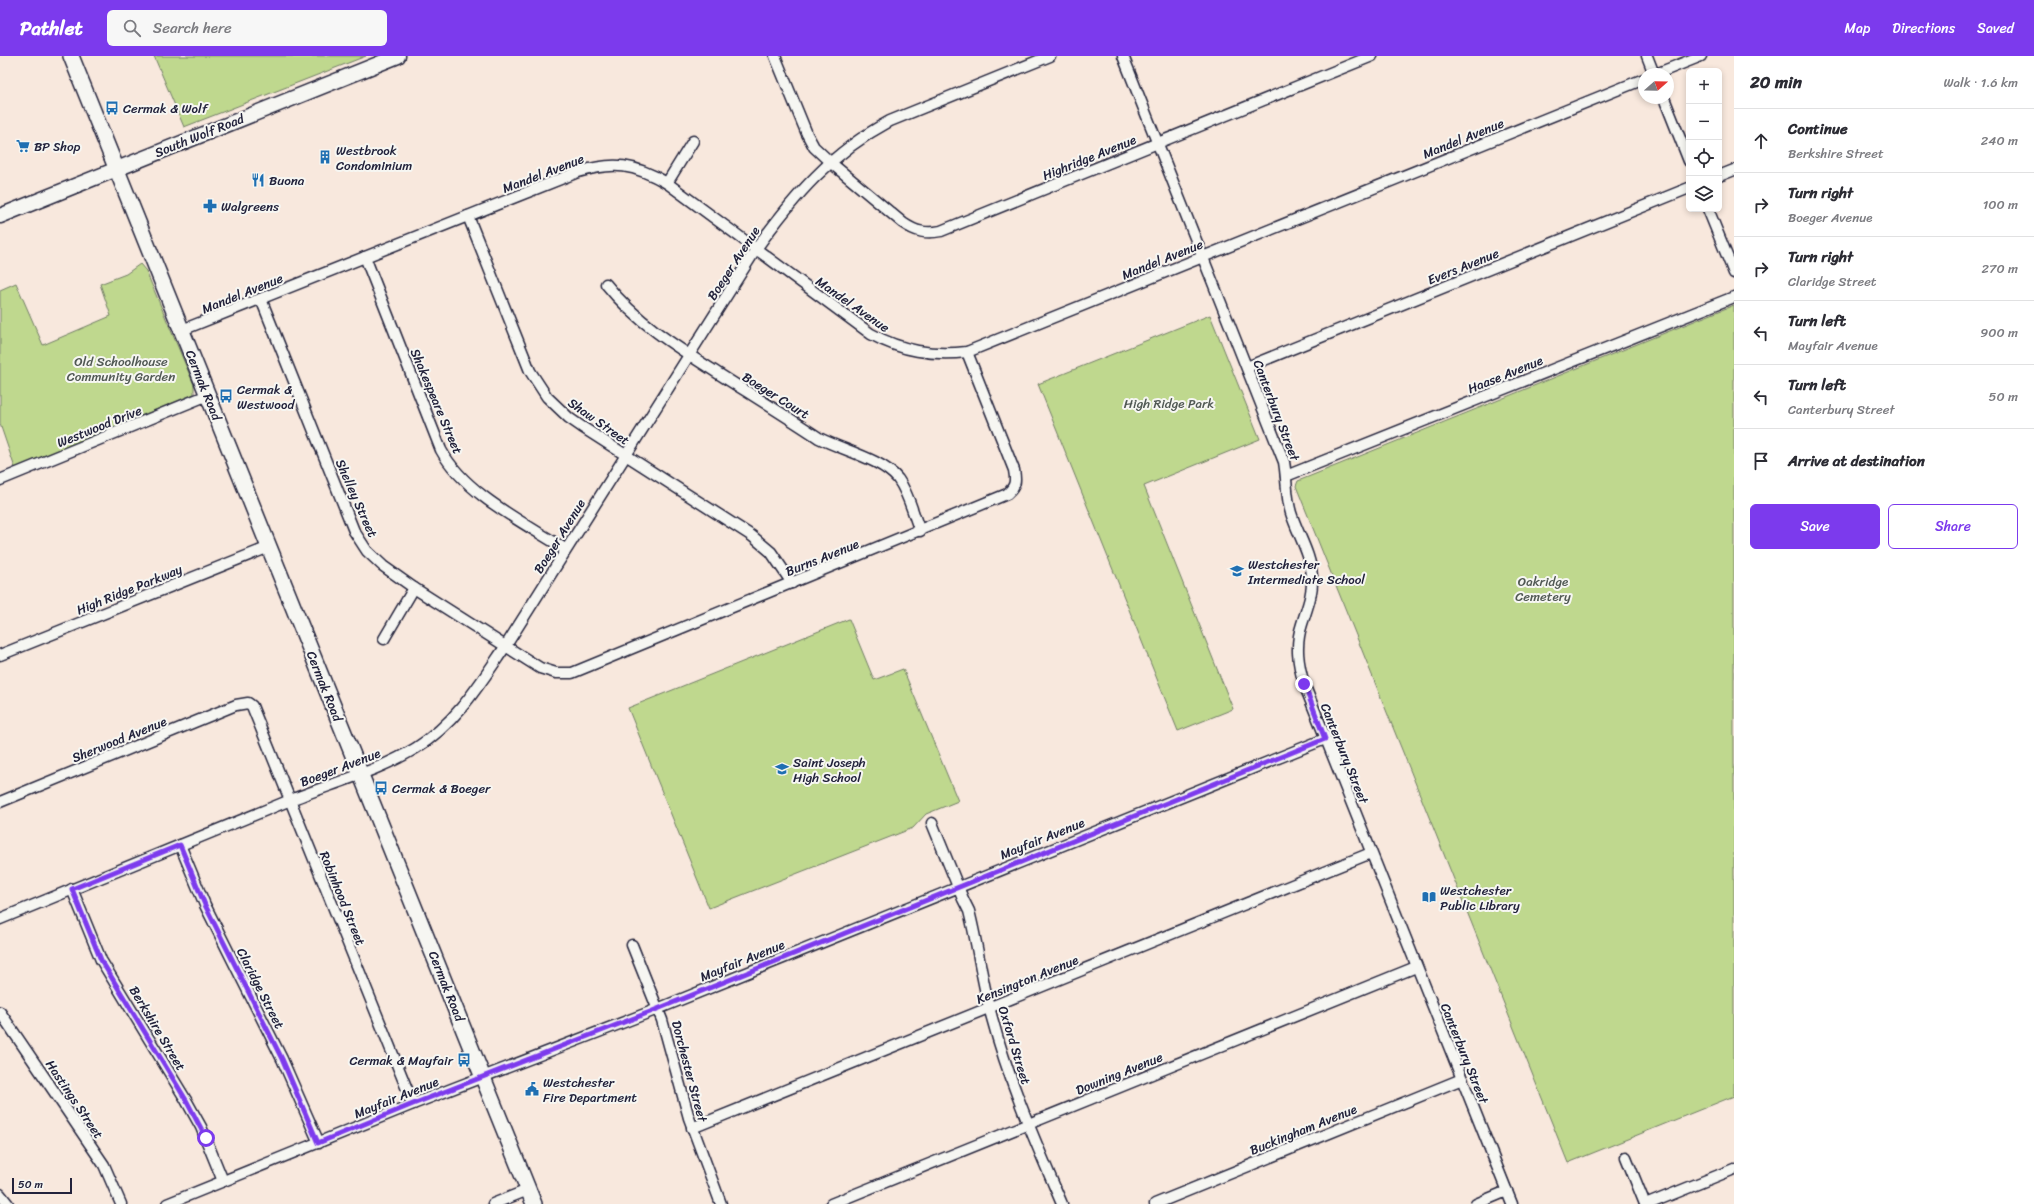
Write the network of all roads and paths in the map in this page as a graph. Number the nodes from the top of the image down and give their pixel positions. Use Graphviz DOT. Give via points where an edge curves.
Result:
graph roads {
  1 [pos="71,56"];
  2 [pos="398,56"];
  3 [pos="776,56"];
  4 [pos="1050,56"];
  5 [pos="1123,56"];
  6 [pos="1372,56"];
  7 [pos="1647,56"];
  8 [pos="1701,56"];
  9 [pos="1652,68"];
  10 [pos="1670,68"];
  11 [pos="1638,81"];
  12 [pos="1666,104"];
  13 [pos="693,141"];
  14 [pos="1156,143"];
  15 [pos="1686,153"];
  16 [pos="830,162"];
  17 [pos="116,168"];
  18 [pos="1734,170"];
  19 [pos="1722,175"];
  20 [pos="667,183"];
  21 [pos="1686,189"];
  22 [pos="1709,212"];
  23 [pos="0,216"];
  24 [pos="468,216"];
  25 [pos="756,249"];
  26 [pos="365,257"];
  27 [pos="1202,257"];
  28 [pos="1734,273"];
  29 [pos="606,284"];
  30 [pos="1734,297"];
  31 [pos="261,299"];
  32 [pos="182,330"];
  33 [pos="967,352"];
  34 [pos="689,355"];
  35 [pos="1247,367"];
  36 [pos="208,395"];
  37 [pos="626,455"];
  38 [pos="1286,476"];
  39 [pos="0,480"];
  40 [pos="920,531"];
  41 [pos="269,547"];
  42 [pos="565,549"];
  43 [pos="792,583"];
  44 [pos="414,588"];
  45 [pos="384,639"];
  46 [pos="505,647"];
  47 [pos="0,655"];
  48 [pos="248,703"];
  49 [pos="1325,739"];
  50 [pos="360,774"];
  51 [pos="290,800"];
  52 [pos="0,802"];
  53 [pos="932,823"];
  54 [pos="180,845"];
  55 [pos="1371,853"];
  56 [pos="957,886"];
  57 [pos="72,889"];
  58 [pos="0,919"];
  59 [pos="632,944"];
  60 [pos="1416,967"];
  61 [pos="658,1008"];
  62 [pos="989,1008"];
  63 [pos="0,1012"];
  64 [pos="484,1077"];
  65 [pos="1462,1079"];
  66 [pos="413,1104"];
  67 [pos="1028,1123"];
  68 [pos="692,1128"];
  69 [pos="318,1143"];
  70 [pos="1626,1157"];
  71 [pos="1734,1169"];
  72 [pos="223,1181"];
  73 [pos="528,1190"];
  74 [pos="1507,1191"];
  75 [pos="0,1194"];
  76 [pos="8,1204"];
  77 [pos="121,1204"];
  78 [pos="167,1204"];
  79 [pos="493,1204"];
  80 [pos="534,1204"];
  81 [pos="721,1204"];
  82 [pos="831,1204"];
  83 [pos="1062,1204"];
  84 [pos="1155,1204"];
  85 [pos="1476,1204"];
  86 [pos="1512,1204"];
  87 [pos="1647,1204"];
  1 -- 17 [label="main road, Cermak Road"];
  2 -- 17 [label="main road, South Wolf Road"];
  3 -- 16 [label="street, Highridge Avenue" via="810,141"];
  4 -- 16 [label="street, Boeger Avenue" via="890,121 854,142"];
  5 -- 14 [label="street, Canterbury Street"];
  6 -- 14 [label="street, Highridge Avenue"];
  7 -- 9 [label="street"];
  8 -- 10 [label="street"];
  11 -- 27 [label="street, Mandel Avenue"];
  12 -- 15 [label="street"];
  13 -- 20 [label="street"];
  14 -- 16 [label="street, Highridge Avenue" via="942,231 930,233 913,230 903,223"];
  14 -- 27 [label="street, Canterbury Street"];
  16 -- 25 [label="street, Boeger Avenue" via="787,206"];
  17 -- 23 [label="main road, South Wolf Road"];
  17 -- 32 [label="main road, Cermak Road"];
  18 -- 19 [label="street"];
  20 -- 24 [label="street, Mandel Avenue" via="636,168 591,168"];
  20 -- 25 [label="street, Mandel Avenue"];
  21 -- 35 [label="street, Evers Avenue"];
  22 -- 28 [label="street"];
  24 -- 26 [label="street, Mandel Avenue"];
  24 -- 37 [label="street, Shaw Street" via="522,355 537,384 569,418"];
  25 -- 33 [label="street, Mandel Avenue" via="885,342 925,353"];
  25 -- 34 [label="street, Boeger Avenue"];
  26 -- 31 [label="street, Mandel Avenue"];
  26 -- 42 [label="street, Shakespeare Street" via="448,463 478,493"];
  27 -- 33 [label="street, Mandel Avenue"];
  27 -- 35 [label="street, Canterbury Street"];
  29 -- 34 [label="street, Boeger Court" via="641,320"];
  30 -- 38 [label="street, Haase Avenue"];
  31 -- 32 [label="street, Mandel Avenue"];
  31 -- 44 [label="street, Shelley Street" via="354,531 376,560"];
  32 -- 36 [label="main road, Cermak Road"];
  33 -- 40 [label="street, Burns Avenue" via="1014,470 1016,481 1007,494"];
  34 -- 37 [label="street, Boeger Avenue"];
  34 -- 40 [label="street, Boeger Court" via="819,438 878,463 888,470 901,484"];
  35 -- 38 [label="street, Canterbury Street" via="1284,462"];
  36 -- 39 [label="street, Westwood Drive"];
  36 -- 41 [label="main road, Cermak Road"];
  37 -- 42 [label="street, Boeger Avenue"];
  37 -- 43 [label="street, Shaw Street" via="752,536 771,552"];
  38 -- 49 [label="street, Canterbury Street" via="1288,502 1312,573 1310,604 1298,643 1298,665"];
  40 -- 43 [label="street, Burns Avenue"];
  41 -- 47 [label="street, High Ridge Parkway"];
  41 -- 50 [label="main road, Cermak Road"];
  42 -- 46 [label="street, Boeger Avenue"];
  43 -- 46 [label="street, Burns Avenue" via="572,673 556,673 540,668"];
  44 -- 45 [label="street"];
  44 -- 46 [label="street, Shelley Street"];
  46 -- 50 [label="street, Boeger Avenue" via="469,701 445,726 417,748"];
  48 -- 51 [label="street, Robinhood Street" via="255,712"];
  48 -- 52 [label="street, Sherwood Avenue" via="236,705"];
  49 -- 55 [label="street, Canterbury Street"];
  49 -- 56 [label="street, Mayfair Avenue"];
  50 -- 51 [label="street, Boeger Avenue"];
  50 -- 64 [label="main road, Cermak Road"];
  51 -- 54 [label="street, Boeger Avenue"];
  51 -- 66 [label="street, Robinhood Street"];
  53 -- 56 [label="street, Oxford Street"];
  54 -- 57 [label="street, Boeger Avenue"];
  54 -- 69 [label="street, Claridge Street" via="205,905 282,1059"];
  55 -- 60 [label="street, Canterbury Street"];
  55 -- 62 [label="street, Kensington Avenue"];
  56 -- 61 [label="street, Mayfair Avenue"];
  56 -- 62 [label="street, Oxford Street" via="969,911"];
  57 -- 58 [label="street, Boeger Avenue"];
  57 -- 72 [label="street, Berkshire Street" via="101,960 186,1100"];
  59 -- 61 [label="street, Dorchester Street"];
  60 -- 65 [label="street, Canterbury Street"];
  60 -- 67 [label="street, Downing Avenue"];
  61 -- 64 [label="street, Mayfair Avenue"];
  61 -- 68 [label="street, Dorchester Street"];
  62 -- 67 [label="street, Oxford Street" via="1006,1065"];
  62 -- 68 [label="street, Kensington Avenue"];
  63 -- 77 [label="street, Hastings Street" via="104,1165"];
  64 -- 66 [label="street, Mayfair Avenue"];
  64 -- 73 [label="main road, Cermak Road"];
  65 -- 74 [label="street, Canterbury Street"];
  65 -- 84 [label="street, Buckingham Avenue"];
  66 -- 69 [label="street, Mayfair Avenue"];
  67 -- 82 [label="street, Downing Avenue"];
  67 -- 83 [label="street, Oxford Street"];
  68 -- 81 [label="street, Dorchester Street"];
  69 -- 72 [label="street, Mayfair Avenue"];
  70 -- 87 [label="street"];
  71 -- 87 [label="street"];
  72 -- 78 [label="street, Mayfair Avenue"];
  73 -- 79 [label="street"];
  73 -- 80 [label="main road, Cermak Road"];
  74 -- 85 [label="street"];
  74 -- 86 [label="street, Canterbury Street"];
  75 -- 76 [label="street"];
}
